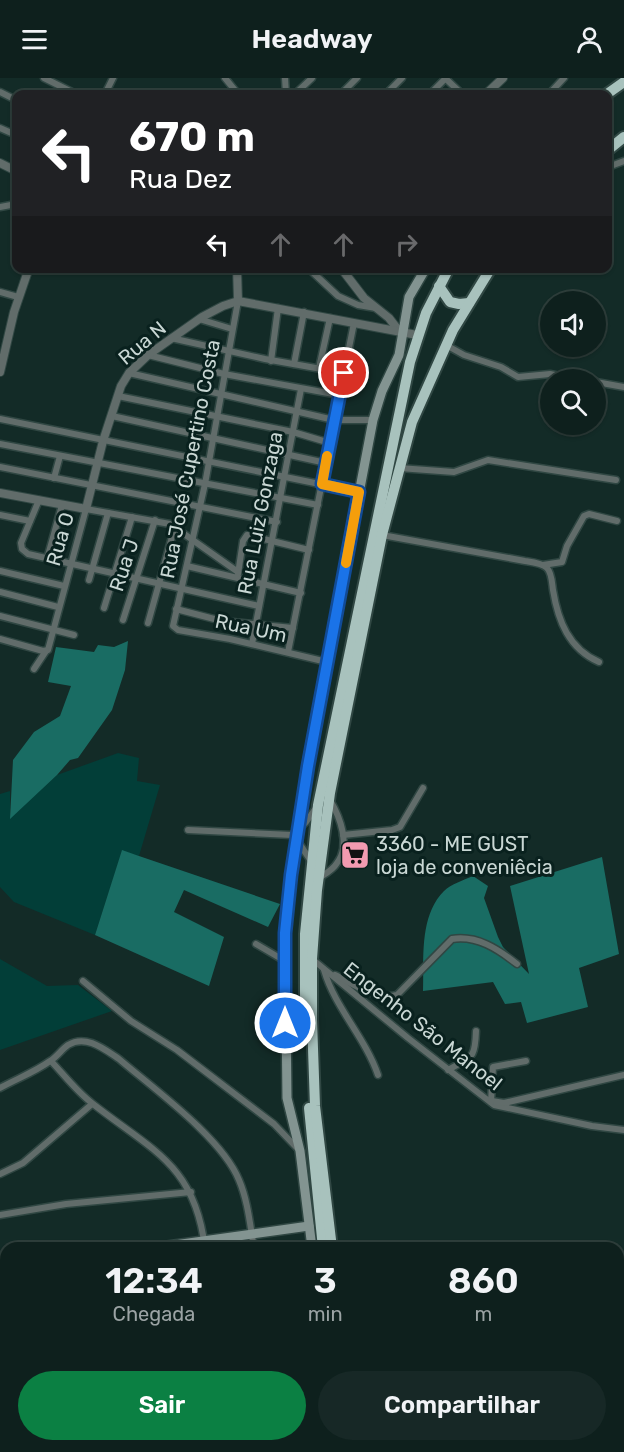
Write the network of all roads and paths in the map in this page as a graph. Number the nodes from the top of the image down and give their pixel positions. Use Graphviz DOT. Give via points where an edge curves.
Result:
graph roads {
  1 [pos="44,78"];
  2 [pos="225,78"];
  3 [pos="312,78"];
  4 [pos="357,78"];
  5 [pos="402,78"];
  6 [pos="445,78"];
  7 [pos="503,78"];
  8 [pos="564,78"];
  9 [pos="68,90"];
  10 [pos="235,90"];
  11 [pos="299,90"];
  12 [pos="345,90"];
  13 [pos="390,90"];
  14 [pos="434,90"];
  15 [pos="458,90"];
  16 [pos="490,90"];
  17 [pos="553,90"];
  18 [pos="27,273"];
  19 [pos="237,273"];
  20 [pos="313,273"];
  21 [pos="345,273"];
  22 [pos="423,273"];
  23 [pos="445,273"];
  24 [pos="488,273"];
  25 [pos="439,286"];
  26 [pos="0,292"];
  27 [pos="18,297"];
  28 [pos="238,301"];
  29 [pos="469,303"];
  30 [pos="278,308"];
  31 [pos="376,308"];
  32 [pos="304,312"];
  33 [pos="330,318"];
  34 [pos="199,320"];
  35 [pos="354,323"];
  36 [pos="232,329"];
  37 [pos="402,332"];
  38 [pos="417,335"];
  39 [pos="171,338"];
  40 [pos="446,345"];
  41 [pos="228,351"];
  42 [pos="148,355"];
  43 [pos="271,361"];
  44 [pos="294,364"];
  45 [pos="319,368"];
  46 [pos="0,372"];
  47 [pos="129,373"];
  48 [pos="344,373"];
  49 [pos="224,374"];
  50 [pos="540,375"];
  51 [pos="606,384"];
  52 [pos="624,387"];
  53 [pos="301,389"];
  54 [pos="220,395"];
  55 [pos="339,395"];
  56 [pos="118,396"];
  57 [pos="297,411"];
  58 [pos="112,416"];
  59 [pos="216,417"];
  60 [pos="0,419"];
  61 [pos="334,420"];
  62 [pos="374,420"];
  63 [pos="293,432"];
  64 [pos="213,439"];
  65 [pos="103,441"];
  66 [pos="330,443"];
  67 [pos="0,444"];
  68 [pos="289,453"];
  69 [pos="60,456"];
  70 [pos="208,462"];
  71 [pos="326,463"];
  72 [pos="97,464"];
  73 [pos="0,467"];
  74 [pos="399,468"];
  75 [pos="285,476"];
  76 [pos="54,478"];
  77 [pos="616,480"];
  78 [pos="205,484"];
  79 [pos="322,484"];
  80 [pos="92,486"];
  81 [pos="359,492"];
  82 [pos="0,493"];
  83 [pos="280,499"];
  84 [pos="39,500"];
  85 [pos="62,504"];
  86 [pos="318,506"];
  87 [pos="200,507"];
  88 [pos="86,509"];
  89 [pos="108,513"];
  90 [pos="0,515"];
  91 [pos="132,517"];
  92 [pos="155,520"];
  93 [pos="30,521"];
  94 [pos="617,521"];
  95 [pos="277,522"];
  96 [pos="175,526"];
  97 [pos="382,535"];
  98 [pos="192,540"];
  99 [pos="273,543"];
  100 [pos="309,550"];
  101 [pos="47,559"];
  102 [pos="70,565"];
  103 [pos="542,565"];
  104 [pos="187,566"];
  105 [pos="92,568"];
  106 [pos="0,571"];
  107 [pos="115,573"];
  108 [pos="237,575"];
  109 [pos="137,579"];
  110 [pos="89,580"];
  111 [pos="160,584"];
  112 [pos="263,585"];
  113 [pos="64,586"];
  114 [pos="181,588"];
  115 [pos="0,592"];
  116 [pos="301,593"];
  117 [pos="259,606"];
  118 [pos="58,607"];
  119 [pos="104,608"];
  120 [pos="176,609"];
  121 [pos="0,616"];
  122 [pos="123,620"];
  123 [pos="148,623"];
  124 [pos="173,623"];
  125 [pos="255,624"];
  126 [pos="293,628"];
  127 [pos="53,629"];
  128 [pos="74,635"];
  129 [pos="0,639"];
  130 [pos="252,644"];
  131 [pos="47,649"];
  132 [pos="288,652"];
  133 [pos="327,662"];
  134 [pos="599,662"];
  135 [pos="34,669"];
  136 [pos="423,788"];
  137 [pos="330,798"];
  138 [pos="318,805"];
  139 [pos="188,830"];
  140 [pos="296,835"];
  141 [pos="343,835"];
  142 [pos="312,864"];
  143 [pos="318,879"];
  144 [pos="256,944"];
  145 [pos="312,959"];
  146 [pos="285,961"];
  147 [pos="516,964"];
  148 [pos="324,969"];
  149 [pos="83,981"];
  150 [pos="476,1031"];
  151 [pos="51,1061"];
  152 [pos="526,1061"];
  153 [pos="448,1070"];
  154 [pos="624,1075"];
  155 [pos="378,1076"];
  156 [pos="0,1088"];
  157 [pos="491,1102"];
  158 [pos="92,1104"];
  159 [pos="624,1130"];
  160 [pos="300,1150"];
  161 [pos="0,1174"];
  162 [pos="191,1192"];
  163 [pos="0,1215"];
  164 [pos="309,1226"];
  165 [pos="252,1234"];
  166 [pos="204,1242"];
  167 [pos="218,1242"];
  168 [pos="253,1242"];
  169 [pos="311,1242"];
  170 [pos="322,1242"];
  171 [pos="331,1242"];
  1 -- 9 [label="street"];
  2 -- 10 [label="street"];
  3 -- 11 [label="street"];
  4 -- 12 [label="street"];
  5 -- 13 [label="street"];
  6 -- 14 [label="street"];
  6 -- 15 [label="street"];
  7 -- 16 [label="street"];
  8 -- 17 [label="street"];
  18 -- 27 [label="street"];
  19 -- 28 [label="street"];
  20 -- 31 [label="street" via="338,296"];
  21 -- 31 [label="street"];
  22 -- 37 [label="main road" via="409,297"];
  23 -- 25 [label="highway"];
  24 -- 29 [label="highway"];
  25 -- 29 [label="highway" via="450,302"];
  25 -- 38 [label="highway"];
  26 -- 27 [label="street"];
  27 -- 46 [label="street"];
  28 -- 30 [label="street"];
  28 -- 34 [label="street, Rua N"];
  28 -- 36 [label="street, Rua José Cupertino Costa"];
  29 -- 40 [label="highway"];
  30 -- 32 [label="street"];
  30 -- 43 [label="street"];
  31 -- 37 [label="street"];
  32 -- 33 [label="street"];
  32 -- 44 [label="street"];
  33 -- 35 [label="street"];
  33 -- 45 [label="street"];
  34 -- 36 [label="street"];
  34 -- 39 [label="street, Rua N"];
  35 -- 37 [label="street"];
  35 -- 48 [label="street"];
  36 -- 41 [label="street, Rua José Cupertino Costa"];
  37 -- 38 [label="street"];
  37 -- 62 [label="main road" via="399,355"];
  38 -- 138 [label="highway" via="398,410"];
  39 -- 41 [label="street"];
  39 -- 42 [label="street, Rua N"];
  40 -- 50 [label="street" via="518,377"];
  40 -- 74 [label="highway" via="412,422"];
  41 -- 43 [label="street"];
  41 -- 49 [label="street, Rua José Cupertino Costa"];
  42 -- 47 [label="street, Rua N"];
  42 -- 49 [label="street"];
  43 -- 44 [label="street"];
  44 -- 45 [label="street"];
  45 -- 48 [label="street"];
  47 -- 54 [label="street"];
  47 -- 56 [label="street, Rua N"];
  48 -- 55 [label="street"];
  49 -- 53 [label="street"];
  49 -- 54 [label="street, Rua José Cupertino Costa"];
  51 -- 52 [label="street"];
  53 -- 55 [label="street"];
  53 -- 57 [label="street, Rua Luiz Gonzaga"];
  54 -- 57 [label="street"];
  54 -- 59 [label="street, Rua José Cupertino Costa"];
  55 -- 61 [label="street"];
  56 -- 58 [label="street, Rua N"];
  56 -- 59 [label="street"];
  57 -- 61 [label="street"];
  57 -- 63 [label="street, Rua Luiz Gonzaga"];
  58 -- 64 [label="street"];
  58 -- 65 [label="street, Rua N"];
  59 -- 63 [label="street"];
  59 -- 64 [label="street, Rua José Cupertino Costa"];
  60 -- 65 [label="street"];
  61 -- 62 [label="street"];
  61 -- 66 [label="street"];
  62 -- 81 [label="main road"];
  63 -- 66 [label="street"];
  63 -- 68 [label="street, Rua Luiz Gonzaga"];
  64 -- 68 [label="street"];
  64 -- 70 [label="street, Rua José Cupertino Costa"];
  65 -- 70 [label="street"];
  65 -- 72 [label="street, Rua O"];
  66 -- 71 [label="street"];
  67 -- 69 [label="street"];
  68 -- 71 [label="street"];
  68 -- 75 [label="street, Rua Luiz Gonzaga"];
  69 -- 72 [label="street"];
  69 -- 76 [label="street"];
  70 -- 75 [label="street"];
  70 -- 78 [label="street, Rua José Cupertino Costa"];
  71 -- 79 [label="street"];
  72 -- 78 [label="street"];
  72 -- 80 [label="street, Rua O"];
  73 -- 76 [label="street"];
  74 -- 77 [label="street" via="454,472 488,460"];
  74 -- 97 [label="highway"];
  75 -- 79 [label="street"];
  75 -- 83 [label="street, Rua Luiz Gonzaga"];
  76 -- 80 [label="street"];
  78 -- 83 [label="street"];
  78 -- 87 [label="street, Rua José Cupertino Costa"];
  79 -- 81 [label="street"];
  79 -- 86 [label="street"];
  80 -- 87 [label="street"];
  80 -- 88 [label="street, Rua O"];
  81 -- 133 [label="main road"];
  82 -- 84 [label="street"];
  83 -- 86 [label="street"];
  83 -- 95 [label="street, Rua Luiz Gonzaga"];
  84 -- 85 [label="street"];
  84 -- 93 [label="street"];
  85 -- 88 [label="street"];
  85 -- 101 [label="street"];
  86 -- 100 [label="street"];
  87 -- 95 [label="street"];
  87 -- 98 [label="street, Rua José Cupertino Costa"];
  88 -- 89 [label="street"];
  88 -- 102 [label="street, Rua O"];
  89 -- 91 [label="street"];
  89 -- 105 [label="street"];
  90 -- 93 [label="street"];
  91 -- 92 [label="street"];
  91 -- 107 [label="street"];
  92 -- 96 [label="street"];
  92 -- 109 [label="street, Rua J"];
  93 -- 101 [label="street" via="21,546 24,551"];
  94 -- 103 [label="street" via="584,516 562,562"];
  95 -- 99 [label="street, Rua Luiz Gonzaga"];
  96 -- 98 [label="street"];
  96 -- 111 [label="street"];
  97 -- 103 [label="street"];
  97 -- 137 [label="highway"];
  98 -- 104 [label="street, Rua José Cupertino Costa"];
  98 -- 108 [label="street"];
  99 -- 100 [label="street"];
  99 -- 108 [label="street" via="247,535"];
  99 -- 112 [label="street, Rua Luiz Gonzaga"];
  100 -- 116 [label="street"];
  101 -- 102 [label="street"];
  102 -- 105 [label="street"];
  102 -- 113 [label="street, Rua O"];
  103 -- 134 [label="street" via="550,573 564,631 579,649"];
  104 -- 108 [label="street"];
  104 -- 114 [label="street, Rua José Cupertino Costa"];
  105 -- 107 [label="street"];
  105 -- 110 [label="street"];
  106 -- 113 [label="street"];
  107 -- 109 [label="street"];
  107 -- 119 [label="street"];
  108 -- 112 [label="street"];
  109 -- 111 [label="street"];
  109 -- 122 [label="street, Rua J"];
  111 -- 114 [label="street"];
  111 -- 123 [label="street"];
  112 -- 116 [label="street"];
  112 -- 117 [label="street, Rua Luiz Gonzaga"];
  113 -- 118 [label="street, Rua O"];
  114 -- 117 [label="street"];
  114 -- 120 [label="street, Rua José Cupertino Costa"];
  115 -- 118 [label="street"];
  116 -- 126 [label="street"];
  117 -- 125 [label="street, Rua Luiz Gonzaga"];
  118 -- 127 [label="street, Rua O"];
  120 -- 124 [label="street, Rua José Cupertino Costa"];
  120 -- 125 [label="street" via="222,621"];
  121 -- 127 [label="street"];
  124 -- 130 [label="street, Rua Um" via="178,630"];
  125 -- 126 [label="street"];
  125 -- 130 [label="street, Rua Luiz Gonzaga"];
  126 -- 132 [label="street"];
  127 -- 128 [label="street"];
  127 -- 131 [label="street, Rua O"];
  129 -- 131 [label="street"];
  130 -- 132 [label="street, Rua Um"];
  131 -- 135 [label="street"];
  132 -- 133 [label="street, Rua Um"];
  133 -- 140 [label="main road"];
  136 -- 141 [label="street" via="400,827"];
  137 -- 141 [label="street"];
  137 -- 143 [label="highway"];
  138 -- 140 [label="street"];
  138 -- 142 [label="highway"];
  139 -- 140 [label="street"];
  140 -- 142 [label="street"];
  140 -- 146 [label="main road"];
  141 -- 143 [label="street" via="338,862"];
  142 -- 170 [label="highway" via="305,934 304,1005 309,1119"];
  143 -- 145 [label="highway"];
  144 -- 146 [label="street"];
  145 -- 148 [label="street, Engenho São Manoel"];
  145 -- 171 [label="highway" via="315,1106"];
  146 -- 160 [label="main road" via="287,1098"];
  147 -- 148 [label="street" via="484,943 464,937 452,939 397,995 385,998"];
  148 -- 153 [label="street, Engenho São Manoel"];
  148 -- 155 [label="street" via="330,989 372,1056"];
  149 -- 160 [label="street" via="131,1021 177,1050 274,1124"];
  150 -- 153 [label="street" via="473,1055"];
  151 -- 156 [label="street"];
  151 -- 158 [label="street"];
  151 -- 165 [label="street" via="67,1045 87,1041 119,1059 215,1144 234,1170"];
  152 -- 157 [label="street" via="493,1067"];
  153 -- 157 [label="street, Engenho São Manoel"];
  154 -- 157 [label="street" via="504,1103"];
  157 -- 159 [label="street, Engenho São Manoel" via="500,1107"];
  158 -- 161 [label="street" via="23,1163"];
  158 -- 162 [label="street" via="177,1171"];
  160 -- 164 [label="main road"];
  162 -- 163 [label="street" via="66,1204"];
  162 -- 166 [label="street"];
  164 -- 165 [label="main road"];
  164 -- 169 [label="main road"];
  165 -- 167 [label="main road"];
  165 -- 168 [label="street"];
}
